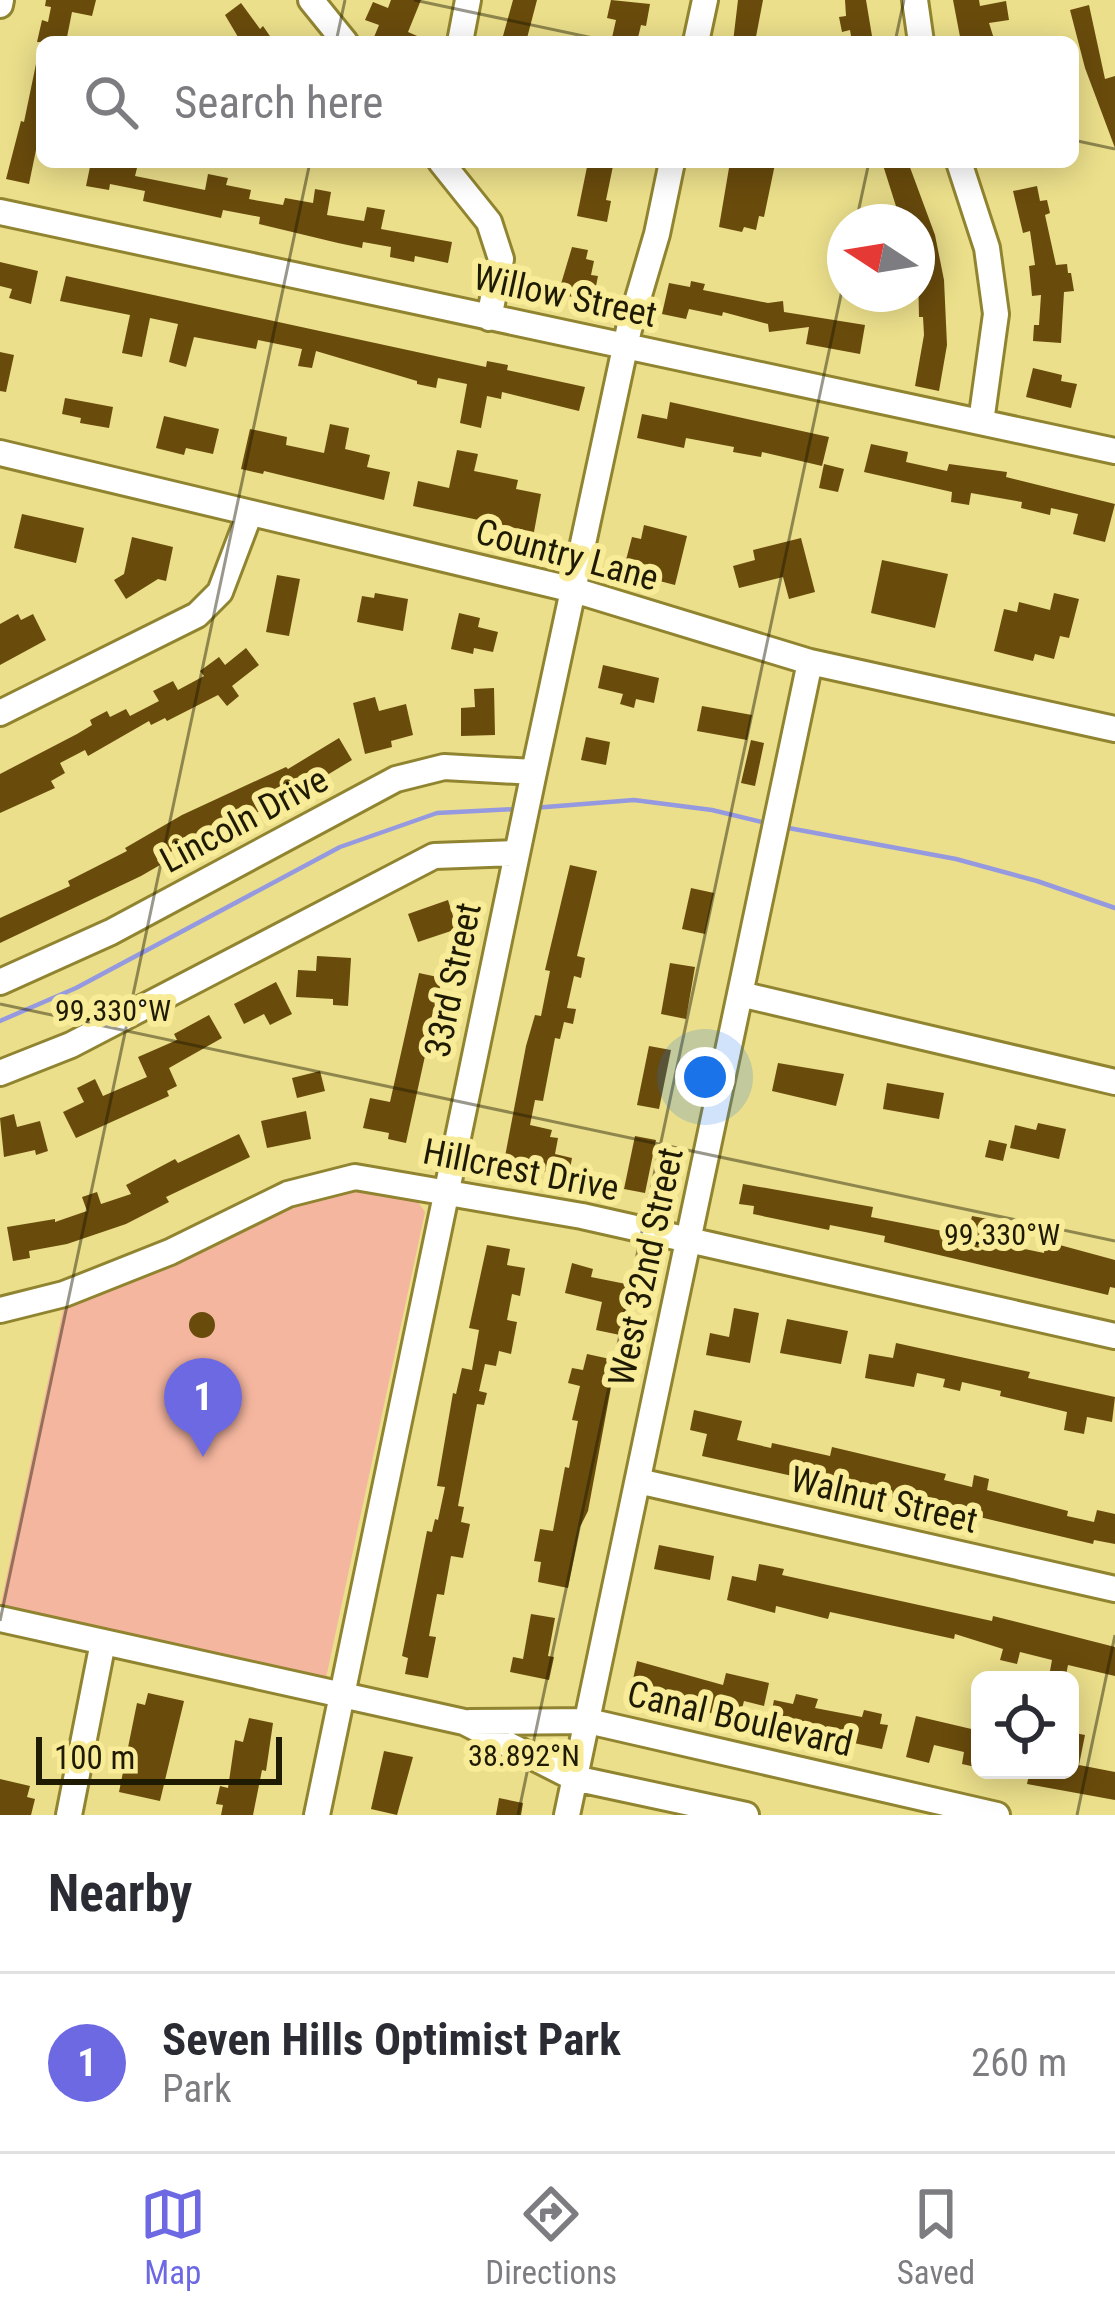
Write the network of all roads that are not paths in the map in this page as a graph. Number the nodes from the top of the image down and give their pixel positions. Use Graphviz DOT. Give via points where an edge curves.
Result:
graph roads {
  1 [pos="311,0"];
  2 [pos="468,0"];
  3 [pos="705,0"];
  4 [pos="915,0"];
  5 [pos="340,36"];
  6 [pos="461,36"];
  7 [pos="697,36"];
  8 [pos="920,36"];
  9 [pos="447,168"];
  10 [pos="671,168"];
  11 [pos="960,168"];
  12 [pos="0,212"];
  13 [pos="489,318"];
  14 [pos="626,345"];
  15 [pos="981,422"];
  16 [pos="1115,452"];
  17 [pos="0,453"];
  18 [pos="250,512"];
  19 [pos="574,590"];
  20 [pos="810,662"];
  21 [pos="0,713"];
  22 [pos="1115,729"];
  23 [pos="532,780"];
  24 [pos="517,853"];
  25 [pos="0,982"];
  26 [pos="740,994"];
  27 [pos="0,1073"];
  28 [pos="1115,1082"];
  29 [pos="445,1190"];
  30 [pos="688,1240"];
  31 [pos="0,1310"];
  32 [pos="1115,1336"];
  33 [pos="638,1481"];
  34 [pos="1115,1589"];
  35 [pos="0,1619"];
  36 [pos="104,1642"];
  37 [pos="342,1695"];
  38 [pos="588,1720"];
  39 [pos="464,1722"];
  40 [pos="574,1778"];
  41 [pos="69,1815"];
  42 [pos="316,1815"];
  43 [pos="567,1815"];
  44 [pos="746,1815"];
  45 [pos="997,1815"];
  1 -- 5 [label="street"];
  2 -- 6 [label="street"];
  3 -- 7 [label="street"];
  4 -- 8 [label="street"];
  9 -- 13 [label="street" via="489,222 501,259"];
  10 -- 14 [label="street, 33rd Street"];
  11 -- 15 [label="street" via="987,248 996,314"];
  12 -- 13 [label="street, Willow Street"];
  13 -- 14 [label="street, Willow Street"];
  14 -- 15 [label="street, Willow Street"];
  14 -- 19 [label="street, 33rd Street"];
  15 -- 16 [label="street, Willow Street"];
  17 -- 18 [label="street, Country Lane"];
  18 -- 19 [label="street, Country Lane"];
  18 -- 21 [label="street" via="220,592 197,615"];
  19 -- 20 [label="street, Country Lane"];
  19 -- 23 [label="street, 33rd Street"];
  20 -- 22 [label="street, Country Lane"];
  20 -- 26 [label="street, West 32nd Street"];
  23 -- 24 [label="street, 33rd Street"];
  23 -- 25 [label="street, Lincoln Drive" via="443,767 396,779 111,932"];
  24 -- 27 [label="street" via="434,856 70,1045"];
  24 -- 29 [label="street, 33rd Street"];
  26 -- 28 [label="street"];
  26 -- 30 [label="street, West 32nd Street"];
  29 -- 30 [label="street, Hillcrest Drive"];
  29 -- 31 [label="street, Hillcrest Drive" via="355,1177 322,1182 97,1281"];
  29 -- 37 [label="street, 33rd Street"];
  30 -- 32 [label="street, Hillcrest Drive"];
  30 -- 33 [label="street, West 32nd Street"];
  33 -- 34 [label="street, Walnut Street"];
  33 -- 38 [label="street, West 32nd Street"];
  35 -- 36 [label="street, Canal Boulevard"];
  36 -- 37 [label="street, Canal Boulevard"];
  36 -- 41 [label="street"];
  37 -- 39 [label="street, Canal Boulevard"];
  37 -- 42 [label="street, 33rd Street"];
  38 -- 39 [label="street, Canal Boulevard"];
  38 -- 40 [label="street, West 32nd Street"];
  38 -- 45 [label="street, Canal Boulevard"];
  39 -- 40 [label="street, Canal Boulevard"];
  40 -- 43 [label="street, West 32nd Street"];
  40 -- 44 [label="street, Canal Boulevard"];
}
